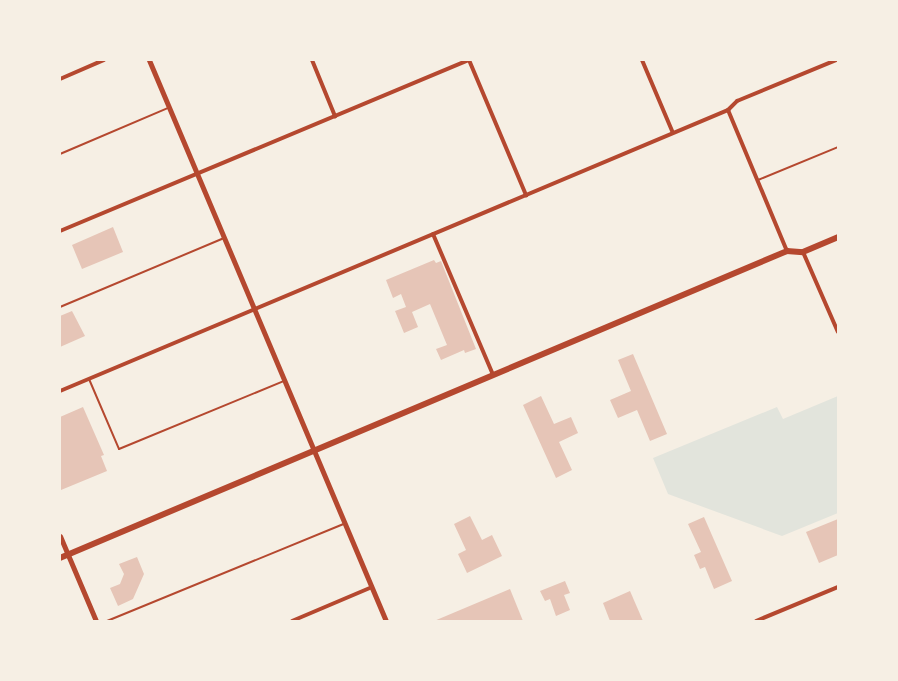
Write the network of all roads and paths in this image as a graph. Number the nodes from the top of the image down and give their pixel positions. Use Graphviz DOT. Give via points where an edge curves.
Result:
graph roads {
  1 [pos="104,60"];
  2 [pos="149,60"];
  3 [pos="312,60"];
  4 [pos="469,60"];
  5 [pos="642,60"];
  6 [pos="836,60"];
  7 [pos="60,78"];
  8 [pos="169,108"];
  9 [pos="728,110"];
  10 [pos="335,116"];
  11 [pos="673,133"];
  12 [pos="838,147"];
  13 [pos="60,154"];
  14 [pos="197,174"];
  15 [pos="758,180"];
  16 [pos="526,195"];
  17 [pos="60,231"];
  18 [pos="433,234"];
  19 [pos="838,237"];
  20 [pos="224,238"];
  21 [pos="787,251"];
  22 [pos="803,252"];
  23 [pos="60,307"];
  24 [pos="254,309"];
  25 [pos="838,332"];
  26 [pos="493,375"];
  27 [pos="89,379"];
  28 [pos="285,380"];
  29 [pos="60,391"];
  30 [pos="314,451"];
  31 [pos="344,523"];
  32 [pos="60,536"];
  33 [pos="68,555"];
  34 [pos="60,558"];
  35 [pos="372,587"];
  36 [pos="838,587"];
  37 [pos="96,621"];
  38 [pos="107,621"];
  39 [pos="292,621"];
  40 [pos="386,621"];
  41 [pos="756,621"];
  1 -- 7 [label="street"];
  2 -- 8 [label="street"];
  3 -- 10 [label="street"];
  4 -- 10 [label="street"];
  4 -- 16 [label="street"];
  5 -- 11 [label="street"];
  6 -- 9 [label="street" via="738,101"];
  8 -- 13 [label="lane"];
  8 -- 14 [label="street"];
  9 -- 11 [label="street"];
  9 -- 15 [label="street"];
  10 -- 14 [label="street"];
  11 -- 16 [label="street"];
  12 -- 15 [label="lane"];
  14 -- 17 [label="street"];
  14 -- 20 [label="street"];
  15 -- 21 [label="street"];
  16 -- 18 [label="street"];
  18 -- 24 [label="street"];
  18 -- 26 [label="street"];
  19 -- 22 [label="main road"];
  20 -- 23 [label="lane"];
  20 -- 24 [label="street"];
  21 -- 22 [label="main road"];
  21 -- 26 [label="main road"];
  22 -- 25 [label="street"];
  24 -- 27 [label="street"];
  24 -- 28 [label="street"];
  26 -- 30 [label="main road"];
  27 -- 28 [label="lane" via="119,449"];
  27 -- 29 [label="street"];
  28 -- 30 [label="street"];
  30 -- 31 [label="street"];
  30 -- 33 [label="main road"];
  31 -- 35 [label="street"];
  31 -- 38 [label="lane"];
  32 -- 33 [label="street"];
  33 -- 34 [label="main road"];
  33 -- 37 [label="street"];
  35 -- 39 [label="street"];
  35 -- 40 [label="street"];
  36 -- 41 [label="street"];
}
